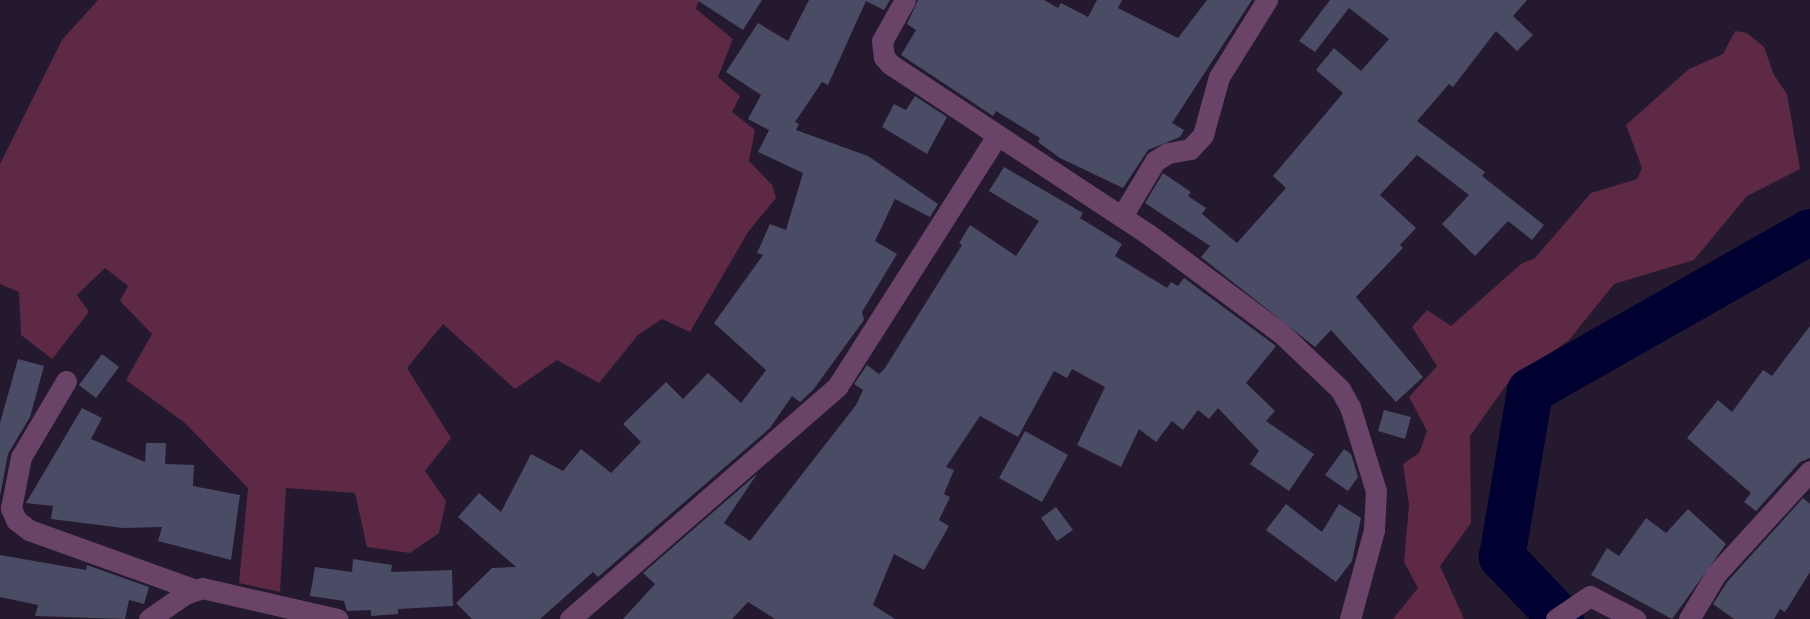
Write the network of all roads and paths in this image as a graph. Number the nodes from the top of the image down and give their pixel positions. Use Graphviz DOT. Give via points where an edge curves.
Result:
graph roads {
  1 [pos="905,0"];
  2 [pos="1268,0"];
  3 [pos="997,136"];
  4 [pos="1122,216"];
  5 [pos="66,381"];
  6 [pos="1810,471"];
  7 [pos="193,589"];
  8 [pos="1562,615"];
  9 [pos="149,619"];
  10 [pos="337,619"];
  11 [pos="570,619"];
  12 [pos="1350,619"];
  13 [pos="1635,619"];
  14 [pos="1689,619"];
  1 -- 3 [label="street" via="882,41 884,57"];
  2 -- 4 [label="street" via="1219,77 1203,135 1190,149 1155,161"];
  3 -- 4 [label="street"];
  3 -- 11 [label="street" via="837,387"];
  4 -- 12 [label="street" via="1282,334 1324,370 1350,407 1371,470 1376,509"];
  5 -- 7 [label="street" via="21,457 11,508 16,520 29,530"];
  6 -- 14 [label="street" via="1716,574"];
  7 -- 9 [label="street"];
  7 -- 10 [label="street" via="217,589"];
  8 -- 13 [label="street" via="1590,596"];
}
